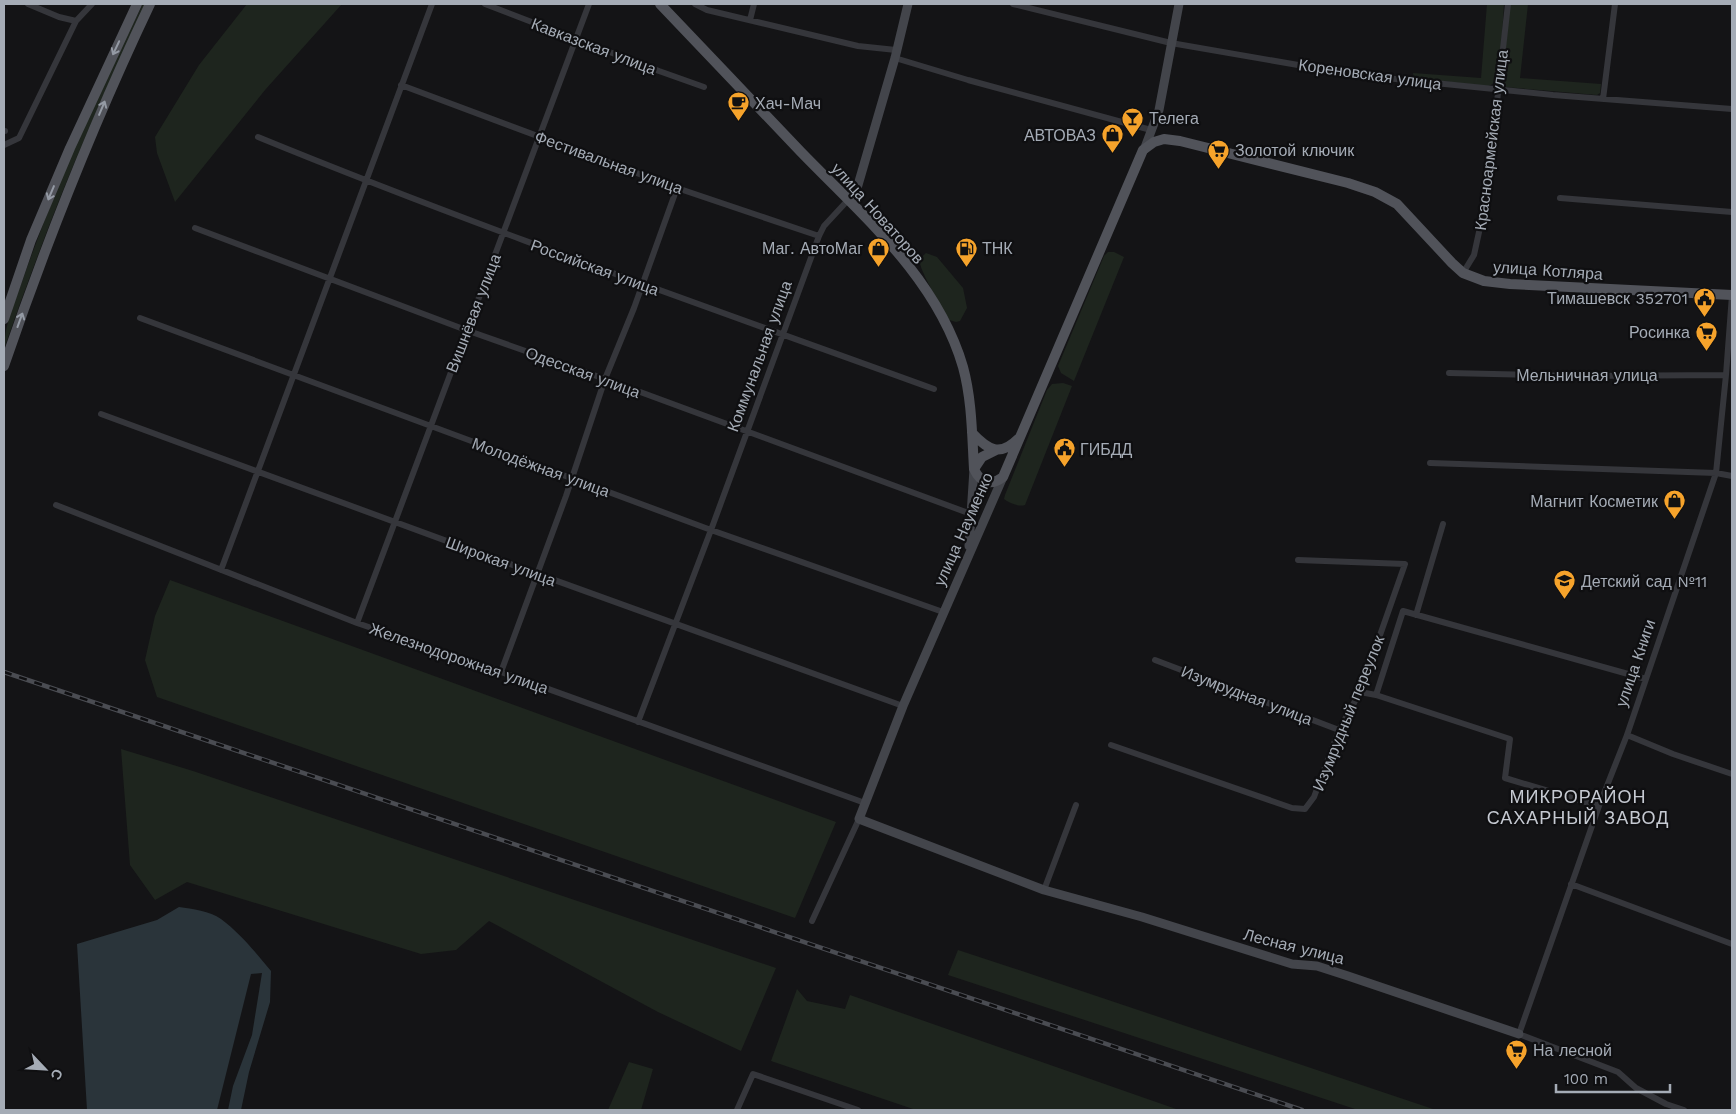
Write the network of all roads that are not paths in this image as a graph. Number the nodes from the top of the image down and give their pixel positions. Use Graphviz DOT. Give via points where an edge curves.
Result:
graph roads {
  1 [pos="28,4"];
  2 [pos="92,4"];
  3 [pos="137,4"];
  4 [pos="150,4"];
  5 [pos="432,4"];
  6 [pos="485,4"];
  7 [pos="589,4"];
  8 [pos="660,4"];
  9 [pos="695,4"];
  10 [pos="754,4"];
  11 [pos="908,4"];
  12 [pos="1013,4"];
  13 [pos="1179,4"];
  14 [pos="1508,4"];
  15 [pos="1615,4"];
  16 [pos="750,20"];
  17 [pos="76,21"];
  18 [pos="575,38"];
  19 [pos="1171,42"];
  20 [pos="895,54"];
  21 [pos="401,85"];
  22 [pos="704,86"];
  23 [pos="1499,90"];
  24 [pos="1603,99"];
  25 [pos="1732,109"];
  26 [pos="1152,130"];
  27 [pos="538,136"];
  28 [pos="258,138"];
  29 [pos="4,145"];
  30 [pos="1144,150"];
  31 [pos="365,182"];
  32 [pos="677,188"];
  33 [pos="1560,198"];
  34 [pos="848,200"];
  35 [pos="1732,212"];
  36 [pos="195,228"];
  37 [pos="503,232"];
  38 [pos="819,236"];
  39 [pos="1463,273"];
  40 [pos="330,279"];
  41 [pos="641,284"];
  42 [pos="1732,291"];
  43 [pos="1732,295"];
  44 [pos="140,318"];
  45 [pos="4,319"];
  46 [pos="466,330"];
  47 [pos="782,334"];
  48 [pos="4,366"];
  49 [pos="1449,373"];
  50 [pos="294,375"];
  51 [pos="1726,375"];
  52 [pos="605,379"];
  53 [pos="934,389"];
  54 [pos="101,414"];
  55 [pos="430,426"];
  56 [pos="747,431"];
  57 [pos="972,433"];
  58 [pos="1019,438"];
  59 [pos="1000,450"];
  60 [pos="1010,459"];
  61 [pos="1430,462"];
  62 [pos="974,469"];
  63 [pos="258,472"];
  64 [pos="1716,473"];
  65 [pos="1732,476"];
  66 [pos="1003,477"];
  67 [pos="572,478"];
  68 [pos="56,505"];
  69 [pos="971,514"];
  70 [pos="394,523"];
  71 [pos="1443,524"];
  72 [pos="711,530"];
  73 [pos="968,553"];
  74 [pos="1298,560"];
  75 [pos="221,570"];
  76 [pos="537,573"];
  77 [pos="944,612"];
  78 [pos="1416,615"];
  79 [pos="356,623"];
  80 [pos="675,625"];
  81 [pos="1155,660"];
  82 [pos="501,672"];
  83 [pos="1646,679"];
  84 [pos="1360,692"];
  85 [pos="1376,695"];
  86 [pos="903,706"];
  87 [pos="638,722"];
  88 [pos="1339,730"];
  89 [pos="1627,735"];
  90 [pos="1111,745"];
  91 [pos="1732,774"];
  92 [pos="865,803"];
  93 [pos="1076,805"];
  94 [pos="1599,806"];
  95 [pos="859,819"];
  96 [pos="1571,884"];
  97 [pos="1044,890"];
  98 [pos="812,921"];
  99 [pos="1732,944"];
  100 [pos="1519,1034"];
  101 [pos="737,1110"];
  102 [pos="858,1110"];
  103 [pos="1684,1110"];
  1 -- 17 [label="street"];
  2 -- 17 [label="street"];
  3 -- 45 [label="main road, one-way" via="66,157"];
  48 -- 4 [label="main road, one-way" via="83,152"];
  5 -- 21 [label="street"];
  6 -- 18 [label="street, Кавказская улица"];
  7 -- 18 [label="street, Вишнёвая улица"];
  8 -- 34 [label="main road, улица Новаторов"];
  9 -- 16 [label="street"];
  10 -- 16 [label="street"];
  11 -- 20 [label="main road, Коммунальная улица"];
  12 -- 19 [label="street, Кореновская улица"];
  13 -- 19 [label="main road, улица Науменко"];
  14 -- 23 [label="street, Красноармейская улица"];
  15 -- 24 [label="street"];
  16 -- 20 [label="street"];
  17 -- 29 [label="street" via="19,138"];
  18 -- 22 [label="street, Кавказская улица" via="659,72"];
  18 -- 27 [label="street, Вишнёвая улица"];
  19 -- 23 [label="street, Кореновская улица" via="1356,76"];
  19 -- 26 [label="main road, улица Науменко" via="1159,110"];
  20 -- 26 [label="street" via="968,80"];
  20 -- 34 [label="main road, Коммунальная улица" via="858,185"];
  21 -- 27 [label="street, Фестивальная улица"];
  21 -- 31 [label="street"];
  23 -- 24 [label="street, Кореновская улица"];
  23 -- 39 [label="street, Красноармейская улица" via="1486,200 1474,255"];
  24 -- 25 [label="street, Кореновская улица"];
  26 -- 30 [label="main road, улица Науменко"];
  27 -- 32 [label="street, Фестивальная улица"];
  27 -- 37 [label="street, Вишнёвая улица"];
  28 -- 31 [label="street, Российская улица"];
  30 -- 39 [label="main road, улица Котляра" via="1164,139 1180,141 1375,192 1397,204"];
  30 -- 58 [label="main road, улица Науменко"];
  31 -- 37 [label="street, Российская улица"];
  31 -- 40 [label="street"];
  32 -- 38 [label="street, Фестивальная улица"];
  32 -- 41 [label="street"];
  33 -- 35 [label="street"];
  34 -- 38 [label="street, Коммунальная улица"];
  34 -- 57 [label="main road, улица Новаторов" via="903,259 944,320 962,367"];
  36 -- 40 [label="street, Одесская улица"];
  37 -- 41 [label="street, Российская улица"];
  37 -- 46 [label="street, Вишнёвая улица"];
  38 -- 47 [label="street, Коммунальная улица"];
  39 -- 43 [label="main road, улица Котляра" via="1484,281 1510,284"];
  40 -- 46 [label="street, Одесская улица"];
  40 -- 50 [label="street"];
  41 -- 47 [label="street, Российская улица"];
  41 -- 52 [label="street"];
  42 -- 43 [label="main road, улица Книги"];
  43 -- 51 [label="street, улица Книги"];
  44 -- 50 [label="street, Молодёжная улица"];
  46 -- 52 [label="street, Одесская улица"];
  46 -- 55 [label="street, Вишнёвая улица"];
  47 -- 53 [label="street, Российская улица"];
  47 -- 56 [label="street, Коммунальная улица"];
  49 -- 51 [label="street, Мельничная улица"];
  50 -- 55 [label="street, Молодёжная улица"];
  50 -- 63 [label="street"];
  51 -- 64 [label="street, улица Книги"];
  52 -- 56 [label="street, Одесская улица"];
  52 -- 67 [label="street"];
  54 -- 63 [label="street, Широкая улица"];
  55 -- 67 [label="street, Молодёжная улица"];
  55 -- 70 [label="street, Вишнёвая улица"];
  56 -- 69 [label="street, Одесская улица"];
  56 -- 72 [label="street, Коммунальная улица"];
  57 -- 59 [label="main road" via="988,448"];
  57 -- 62 [label="main road, улица Новаторов"];
  58 -- 59 [label="main road" via="1012,446"];
  58 -- 60 [label="main road, улица Науменко"];
  59 -- 60 [label="main road" via="1009,453"];
  59 -- 62 [label="main road" via="982,457"];
  60 -- 66 [label="main road, улица Науменко"];
  61 -- 64 [label="street"];
  62 -- 66 [label="main road" via="988,483"];
  62 -- 69 [label="main road, улица Новаторов"];
  63 -- 70 [label="street, Широкая улица"];
  63 -- 75 [label="street"];
  64 -- 65 [label="street"];
  64 -- 83 [label="street, улица Книги"];
  66 -- 73 [label="main road, улица Науменко"];
  67 -- 72 [label="street, Молодёжная улица"];
  67 -- 76 [label="street"];
  68 -- 75 [label="street, Железнодорожная улица"];
  69 -- 73 [label="main road, улица Новаторов"];
  70 -- 76 [label="street, Широкая улица"];
  70 -- 79 [label="street, Вишнёвая улица"];
  71 -- 78 [label="street"];
  72 -- 77 [label="street, Молодёжная улица"];
  72 -- 80 [label="street, Коммунальная улица"];
  73 -- 77 [label="main road, улица Науменко"];
  74 -- 84 [label="street, Изумрудный переулок" via="1405,564"];
  75 -- 79 [label="street, Железнодорожная улица"];
  76 -- 80 [label="street, Широкая улица"];
  76 -- 82 [label="street"];
  77 -- 86 [label="main road, улица Науменко"];
  78 -- 83 [label="street"];
  78 -- 85 [label="street" via="1403,611"];
  79 -- 82 [label="street, Железнодорожная улица"];
  80 -- 86 [label="street, Широкая улица"];
  80 -- 87 [label="street, Коммунальная улица"];
  81 -- 88 [label="street, Изумрудная улица"];
  82 -- 87 [label="street, Железнодорожная улица"];
  83 -- 89 [label="street, улица Книги"];
  84 -- 85 [label="street"];
  84 -- 88 [label="street, Изумрудный переулок"];
  85 -- 94 [label="street" via="1510,739 1505,778"];
  86 -- 92 [label="main road, улица Науменко"];
  87 -- 92 [label="street, Железнодорожная улица"];
  88 -- 90 [label="street, Изумрудный переулок" via="1314,797 1305,809 1292,808"];
  89 -- 91 [label="street"];
  89 -- 94 [label="street, улица Книги"];
  92 -- 95 [label="main road, улица Науменко"];
  93 -- 97 [label="street"];
  94 -- 96 [label="street, улица Книги"];
  95 -- 97 [label="main road, Лесная улица"];
  95 -- 98 [label="street, улица Науменко"];
  96 -- 99 [label="street"];
  96 -- 100 [label="street, улица Книги"];
  97 -- 100 [label="main road, Лесная улица" via="1292,964 1317,966"];
  100 -- 103 [label="street, Лесная улица" via="1618,1072 1636,1088"];
  101 -- 102 [label="street" via="753,1074"];
}
